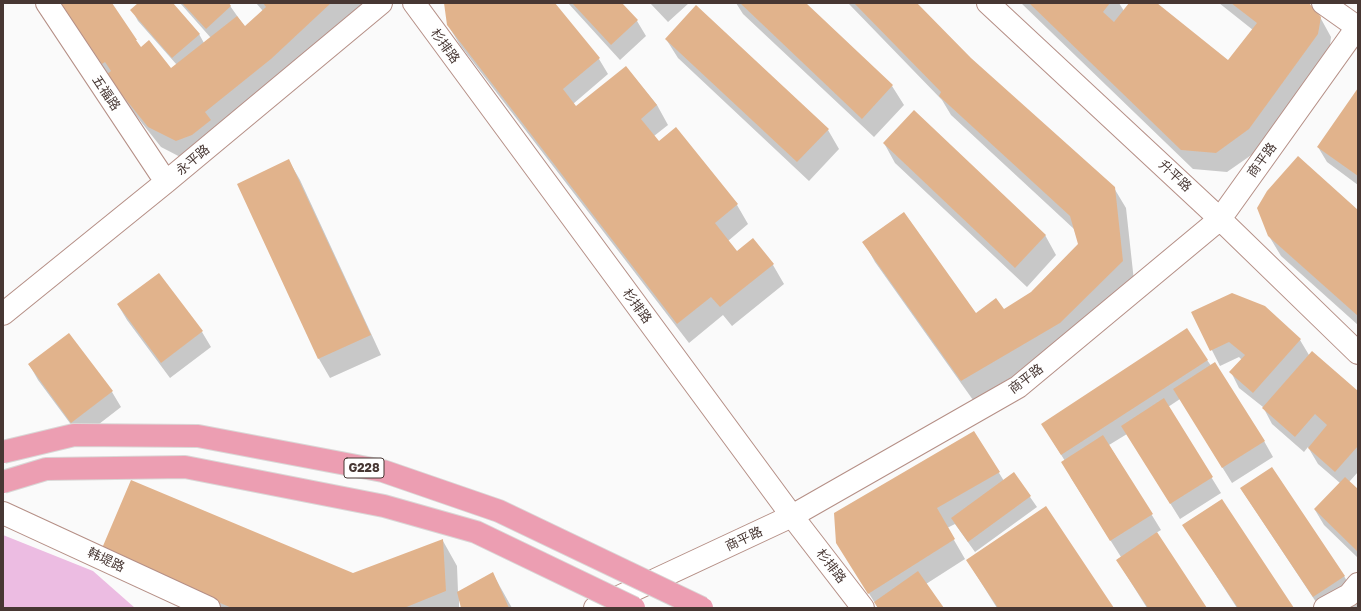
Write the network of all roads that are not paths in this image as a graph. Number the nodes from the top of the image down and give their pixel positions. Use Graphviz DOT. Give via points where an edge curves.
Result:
graph roads {
  1 [pos="47,3"];
  2 [pos="381,3"];
  3 [pos="414,3"];
  4 [pos="988,3"];
  5 [pos="1324,3"];
  6 [pos="1358,27"];
  7 [pos="166,182"];
  8 [pos="1220,219"];
  9 [pos="3,314"];
  10 [pos="1358,353"];
  11 [pos="3,452"];
  12 [pos="3,482"];
  13 [pos="3,513"];
  14 [pos="792,516"];
  15 [pos="1358,584"];
  16 [pos="209,608"];
  17 [pos="595,608"];
  18 [pos="634,608"];
  19 [pos="702,608"];
  20 [pos="863,608"];
  21 [pos="1325,608"];
  1 -- 7 [label="street, 五福路"];
  2 -- 7 [label="street, 永平路"];
  3 -- 14 [label="street, 杉排路"];
  4 -- 8 [label="street, 升平路"];
  5 -- 6 [label="street"];
  6 -- 8 [label="street, 商平路"];
  7 -- 9 [label="street, 永平路"];
  8 -- 10 [label="street, 升平路"];
  8 -- 14 [label="street, 商平路" via="1018,387"];
  11 -- 19 [label="highway, G228, bridge" via="74,435 198,436 383,471 499,511"];
  12 -- 18 [label="highway, bridge" via="46,469 186,467 384,506 476,532"];
  13 -- 16 [label="street, 韩堤路"];
  14 -- 17 [label="street, 商平路"];
  14 -- 20 [label="street, 杉排路"];
  15 -- 21 [label="street" via="1348,595"];
}
